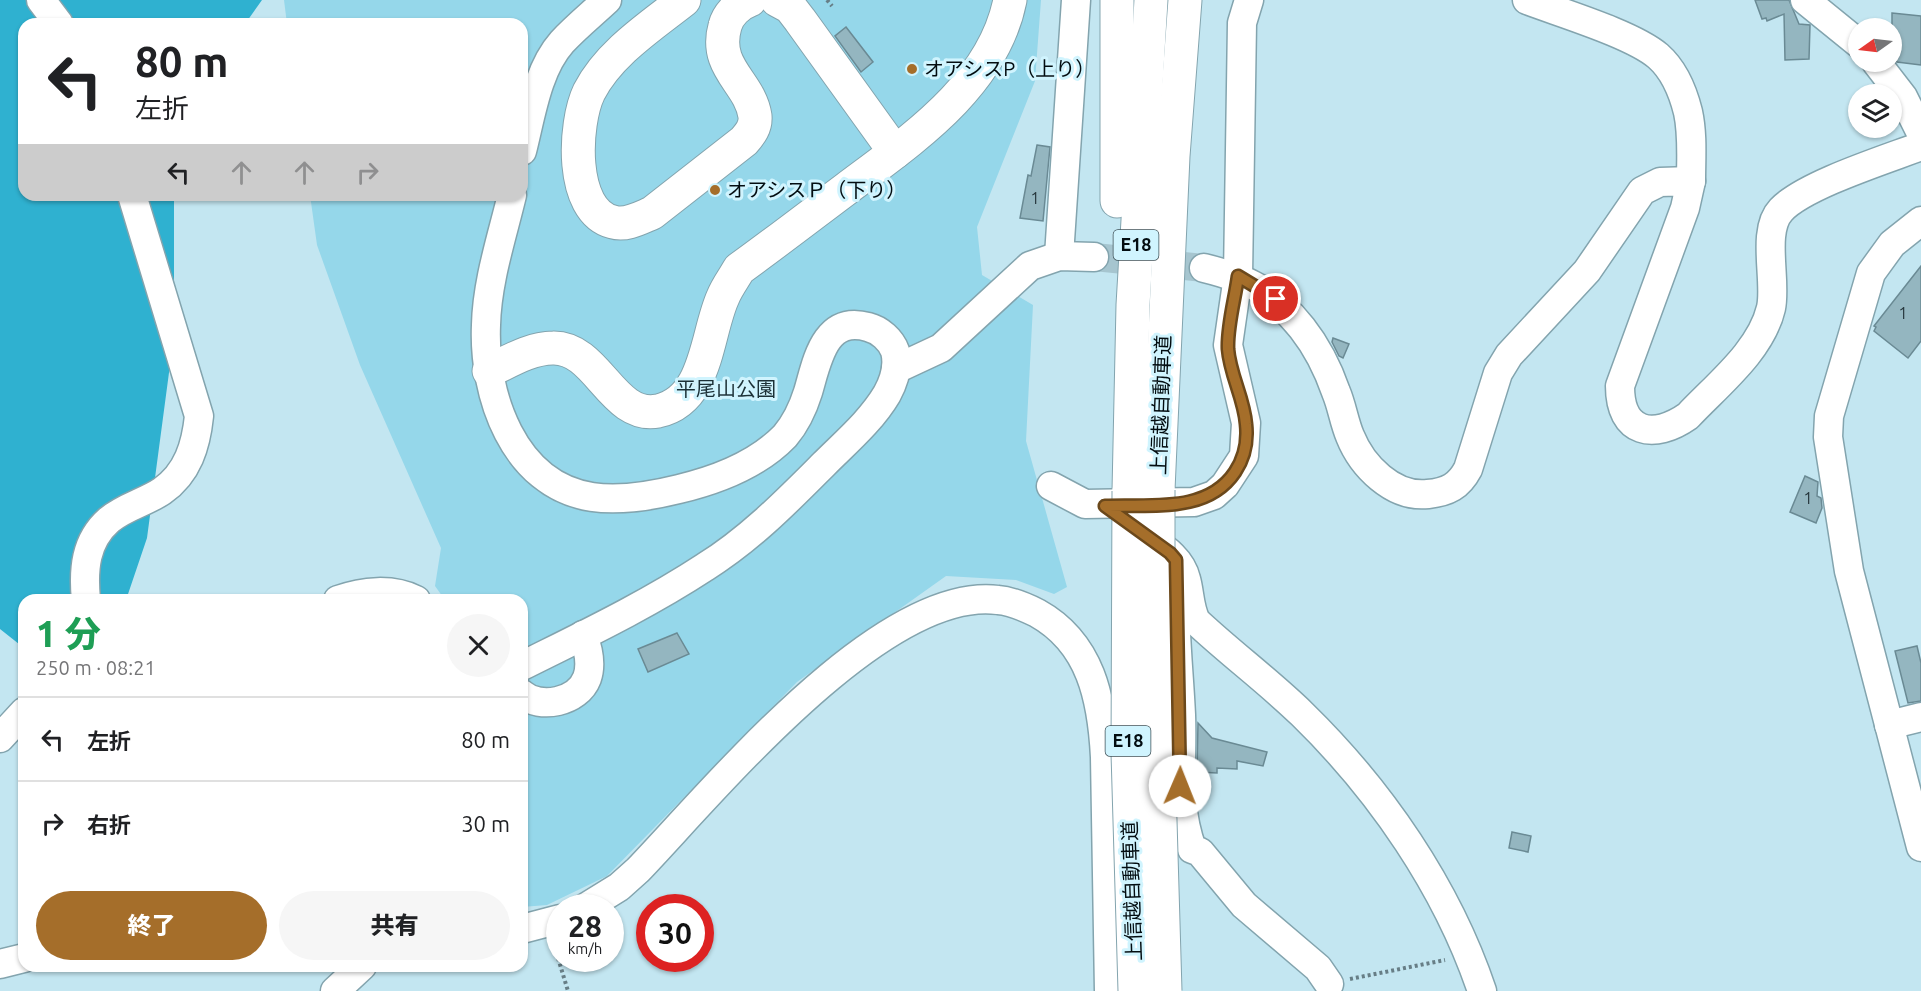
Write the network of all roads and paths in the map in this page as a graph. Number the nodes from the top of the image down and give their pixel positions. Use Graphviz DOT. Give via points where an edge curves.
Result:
graph roads {
  1 [pos="41,0"];
  2 [pos="607,0"];
  3 [pos="684,0"];
  4 [pos="750,0"];
  5 [pos="777,0"];
  6 [pos="827,0"];
  7 [pos="1010,0"];
  8 [pos="1076,0"];
  9 [pos="1117,0"];
  10 [pos="1151,0"];
  11 [pos="1185,0"];
  12 [pos="1204,0"];
  13 [pos="1249,0"];
  14 [pos="1527,0"];
  15 [pos="1805,0"];
  16 [pos="832,6"];
  17 [pos="54,18"];
  18 [pos="1848,35"];
  19 [pos="1884,72"];
  20 [pos="528,127"];
  21 [pos="1921,133"];
  22 [pos="1921,146"];
  23 [pos="895,152"];
  24 [pos="1691,181"];
  25 [pos="134,201"];
  26 [pos="511,201"];
  27 [pos="1921,221"];
  28 [pos="1059,256"];
  29 [pos="1094,257"];
  30 [pos="1204,268"];
  31 [pos="1238,276"];
  32 [pos="1164,308"];
  33 [pos="896,369"];
  34 [pos="489,371"];
  35 [pos="1051,486"];
  36 [pos="1130,496"];
  37 [pos="1176,560"];
  38 [pos="85,594"];
  39 [pos="365,594"];
  40 [pos="399,594"];
  41 [pos="584,635"];
  42 [pos="528,663"];
  43 [pos="528,699"];
  44 [pos="1921,717"];
  45 [pos="18,718"];
  46 [pos="1889,725"];
  47 [pos="0,738"];
  48 [pos="1921,847"];
  49 [pos="608,894"];
  50 [pos="546,923"];
  51 [pos="528,927"];
  52 [pos="1470,956"];
  53 [pos="18,960"];
  54 [pos="0,964"];
  55 [pos="356,972"];
  56 [pos="562,972"];
  57 [pos="1329,984"];
  58 [pos="335,991"];
  59 [pos="568,991"];
  60 [pos="1109,991"];
  61 [pos="1135,991"];
  62 [pos="1165,991"];
  63 [pos="1482,991"];
  1 -- 17 [label="street"];
  2 -- 20 [label="street" via="552,57"];
  3 -- 4 [label="highway" via="610,63 583,107 578,141 581,180 594,211 614,223 652,213 753,130 753,108 728,68 722,34 734,10"];
  5 -- 23 [label="highway" via="790,7"];
  6 -- 16 [label="path"];
  7 -- 23 [label="highway" via="1000,38 989,56 929,126"];
  8 -- 28 [label="street"];
  9 -- 36 [label="highway" via="1118,262"];
  10 -- 36 [label="highway, 上信越自動車道 / E18" via="1132,305"];
  11 -- 32 [label="highway, 上信越自動車道 / E18"];
  12 -- 32 [label="highway"];
  13 -- 31 [label="street" via="1242,23"];
  14 -- 24 [label="street" via="1627,39 1658,57 1675,78 1688,112"];
  15 -- 18 [label="street"];
  19 -- 21 [label="street"];
  22 -- 24 [label="street" via="1814,188 1780,210 1772,235 1771,308 1754,344 1688,416 1667,429 1644,429 1631,422 1623,411 1620,386 1685,208"];
  23 -- 34 [label="highway" via="740,269 723,297 694,384 667,408 635,408 586,362 566,349 544,349"];
  24 -- 31 [label="street" via="1660,182 1642,191 1587,271 1509,355 1498,373 1468,469 1460,484 1444,491 1409,493 1386,483 1374,471 1360,455 1324,363 1302,328 1276,299"];
  25 -- 38 [label="street" via="199,416 196,444 183,470 163,491 110,519 92,541 83,572"];
  26 -- 34 [label="street" via="488,302"];
  27 -- 46 [label="street" via="1892,244 1871,273 1829,416 1829,455 1849,571"];
  28 -- 29 [label="street"];
  28 -- 33 [label="street" via="1030,266 941,348"];
  30 -- 31 [label="street"];
  31 -- 36 [label="street" via="1228,345 1246,423 1245,449 1239,466 1225,485 1204,499"];
  32 -- 36 [label="highway, 上信越自動車道 / E18"];
  33 -- 34 [label="street" via="894,350 884,335 865,326 843,329 825,342 819,352 796,421 758,458 723,476 690,486 612,498 572,492 555,484 525,459 504,426"];
  33 -- 41 [label="street" via="888,392 864,424 751,533 700,571"];
  35 -- 36 [label="street" via="1085,504"];
  36 -- 37 [label="street"];
  36 -- 61 [label="highway, 上信越自動車道 / E18, bridge" via="1128,753"];
  36 -- 62 [label="highway, 上信越自動車道 / E18, bridge" via="1158,752"];
  37 -- 52 [label="street" via="1186,578 1196,621 1301,713 1372,794 1436,887"];
  37 -- 57 [label="street" via="1180,807 1192,849 1200,852 1244,905 1318,968"];
  39 -- 40 [label="street"];
  41 -- 42 [label="street"];
  41 -- 43 [label="street" via="589,657 582,686 549,703"];
  44 -- 46 [label="street"];
  45 -- 47 [label="street"];
  46 -- 48 [label="street"];
  49 -- 60 [label="street" via="638,870 775,723 852,661 899,629 935,611 968,601 999,600 1029,609 1067,635 1083,657 1097,692 1105,757"];
  50 -- 51 [label="street"];
  52 -- 57 [label="path"];
  52 -- 63 [label="street"];
  53 -- 54 [label="street"];
  55 -- 58 [label="street"];
  56 -- 59 [label="path"];
}
